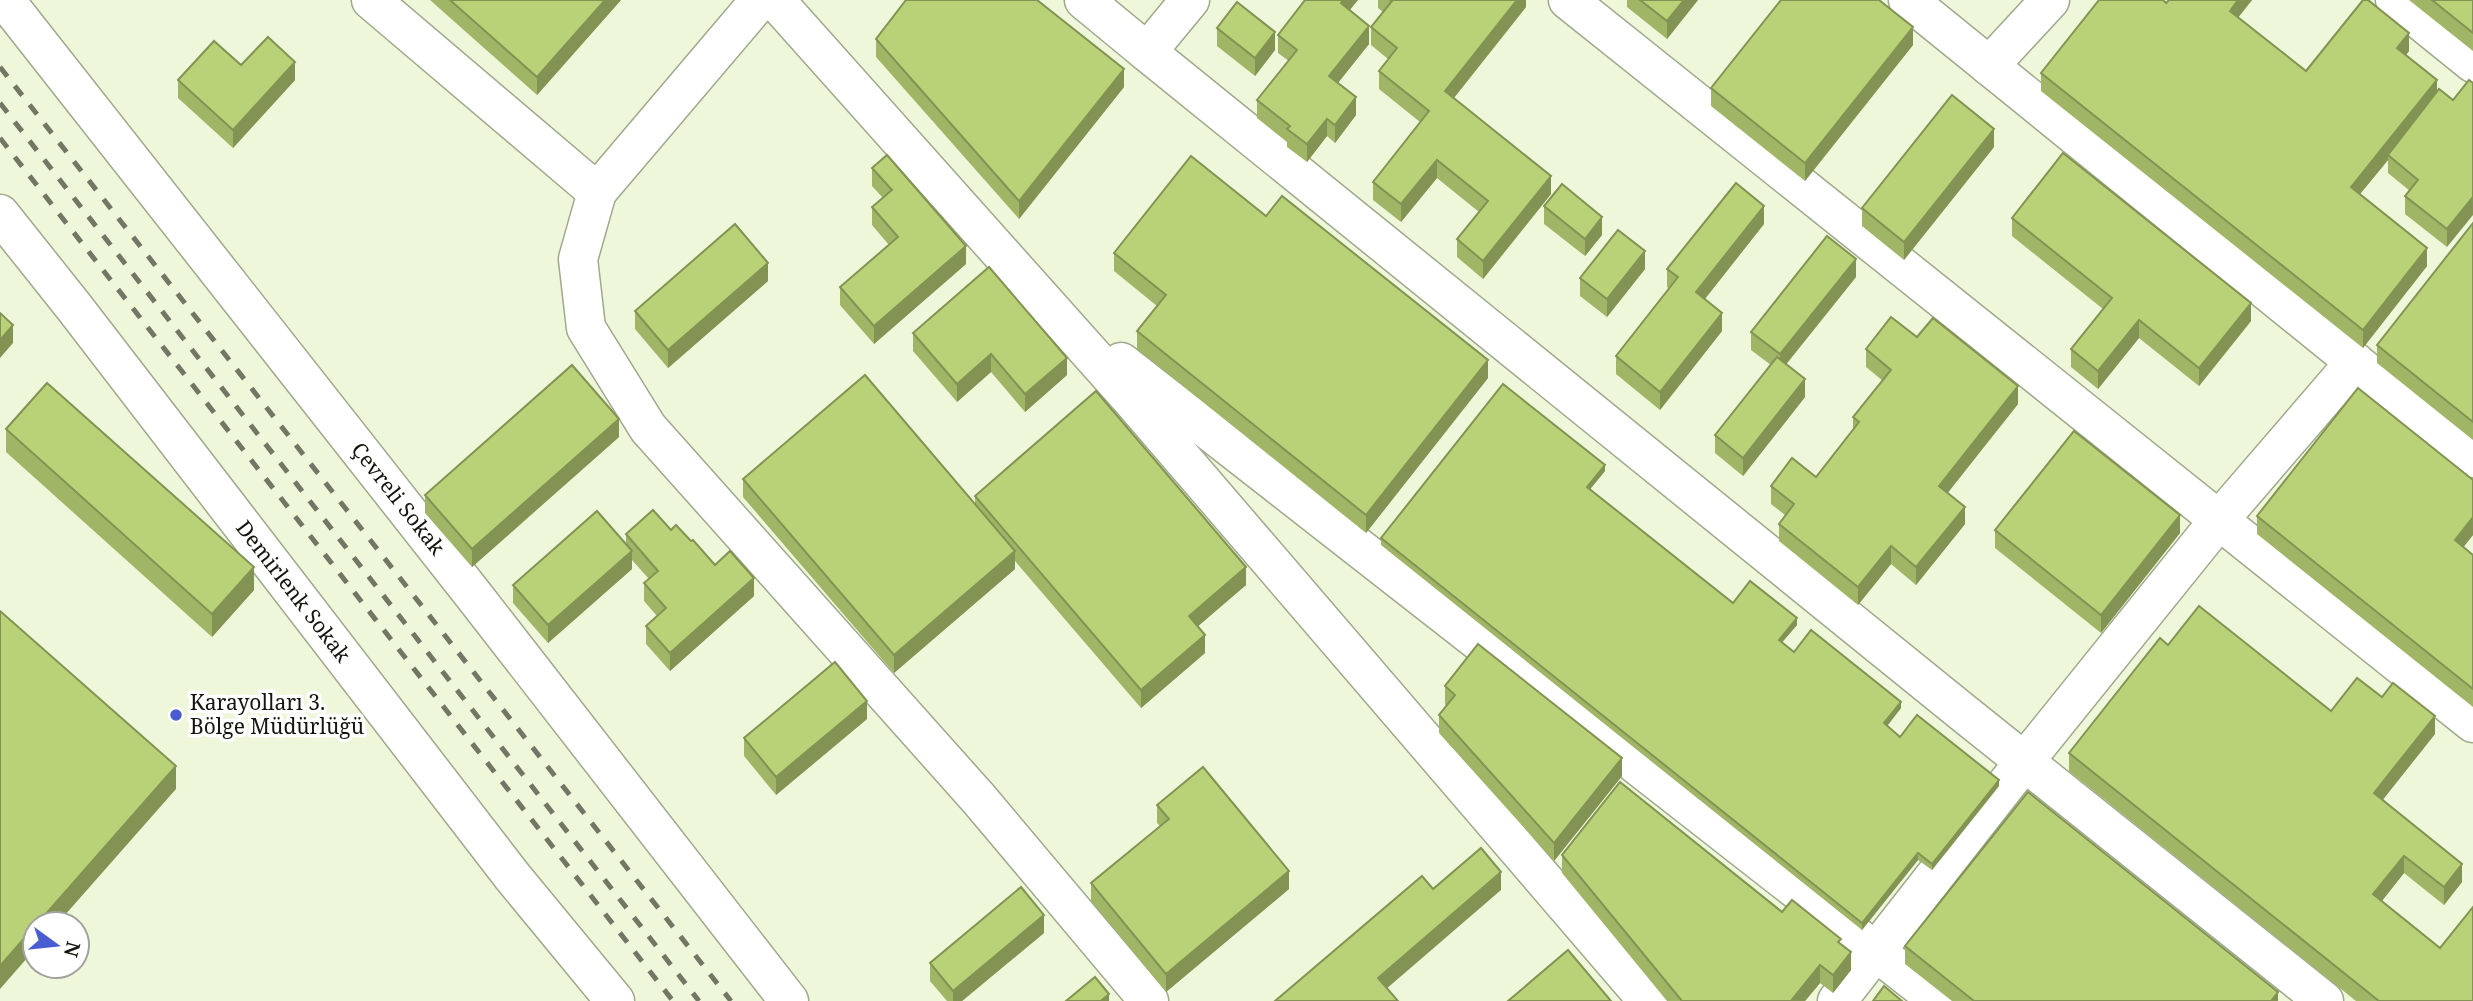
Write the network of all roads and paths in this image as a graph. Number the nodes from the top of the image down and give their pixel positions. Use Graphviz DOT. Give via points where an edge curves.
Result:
graph roads {
  1 [pos="5,0"];
  2 [pos="371,0"];
  3 [pos="760,0"];
  4 [pos="775,0"];
  5 [pos="1084,0"];
  6 [pos="1190,0"];
  7 [pos="1568,0"];
  8 [pos="1908,0"];
  9 [pos="2050,0"];
  10 [pos="2395,0"];
  11 [pos="1147,52"];
  12 [pos="2473,63"];
  13 [pos="1989,66"];
  14 [pos="597,192"];
  15 [pos="0,215"];
  16 [pos="1045,303"];
  17 [pos="2355,362"];
  18 [pos="2473,458"];
  19 [pos="2219,520"];
  20 [pos="2473,723"];
  21 [pos="2024,762"];
  22 [pos="1877,950"];
  23 [pos="615,1001"];
  24 [pos="789,1001"];
  25 [pos="1149,1001"];
  26 [pos="1648,1001"];
  27 [pos="1837,1001"];
  28 [pos="1939,1001"];
  29 [pos="2324,1001"];
  1 -- 24 [label="street, Çevreli Sokak"];
  2 -- 14 [label="street"];
  3 -- 14 [label="street"];
  4 -- 16 [label="street"];
  5 -- 11 [label="street"];
  6 -- 11 [label="street"];
  7 -- 19 [label="street"];
  8 -- 13 [label="street"];
  9 -- 13 [label="street"];
  10 -- 12 [label="street"];
  11 -- 21 [label="street"];
  13 -- 17 [label="street"];
  14 -- 25 [label="street" via="578,259 586,328 648,428 979,799"];
  15 -- 23 [label="street, Demirlenk Sokak" via="512,876"];
  16 -- 22 [label="street"];
  16 -- 26 [label="street"];
  17 -- 18 [label="street"];
  17 -- 19 [label="street"];
  19 -- 20 [label="street"];
  19 -- 21 [label="street"];
  21 -- 22 [label="street"];
  21 -- 29 [label="street"];
  22 -- 27 [label="street"];
  22 -- 28 [label="street"];
}
